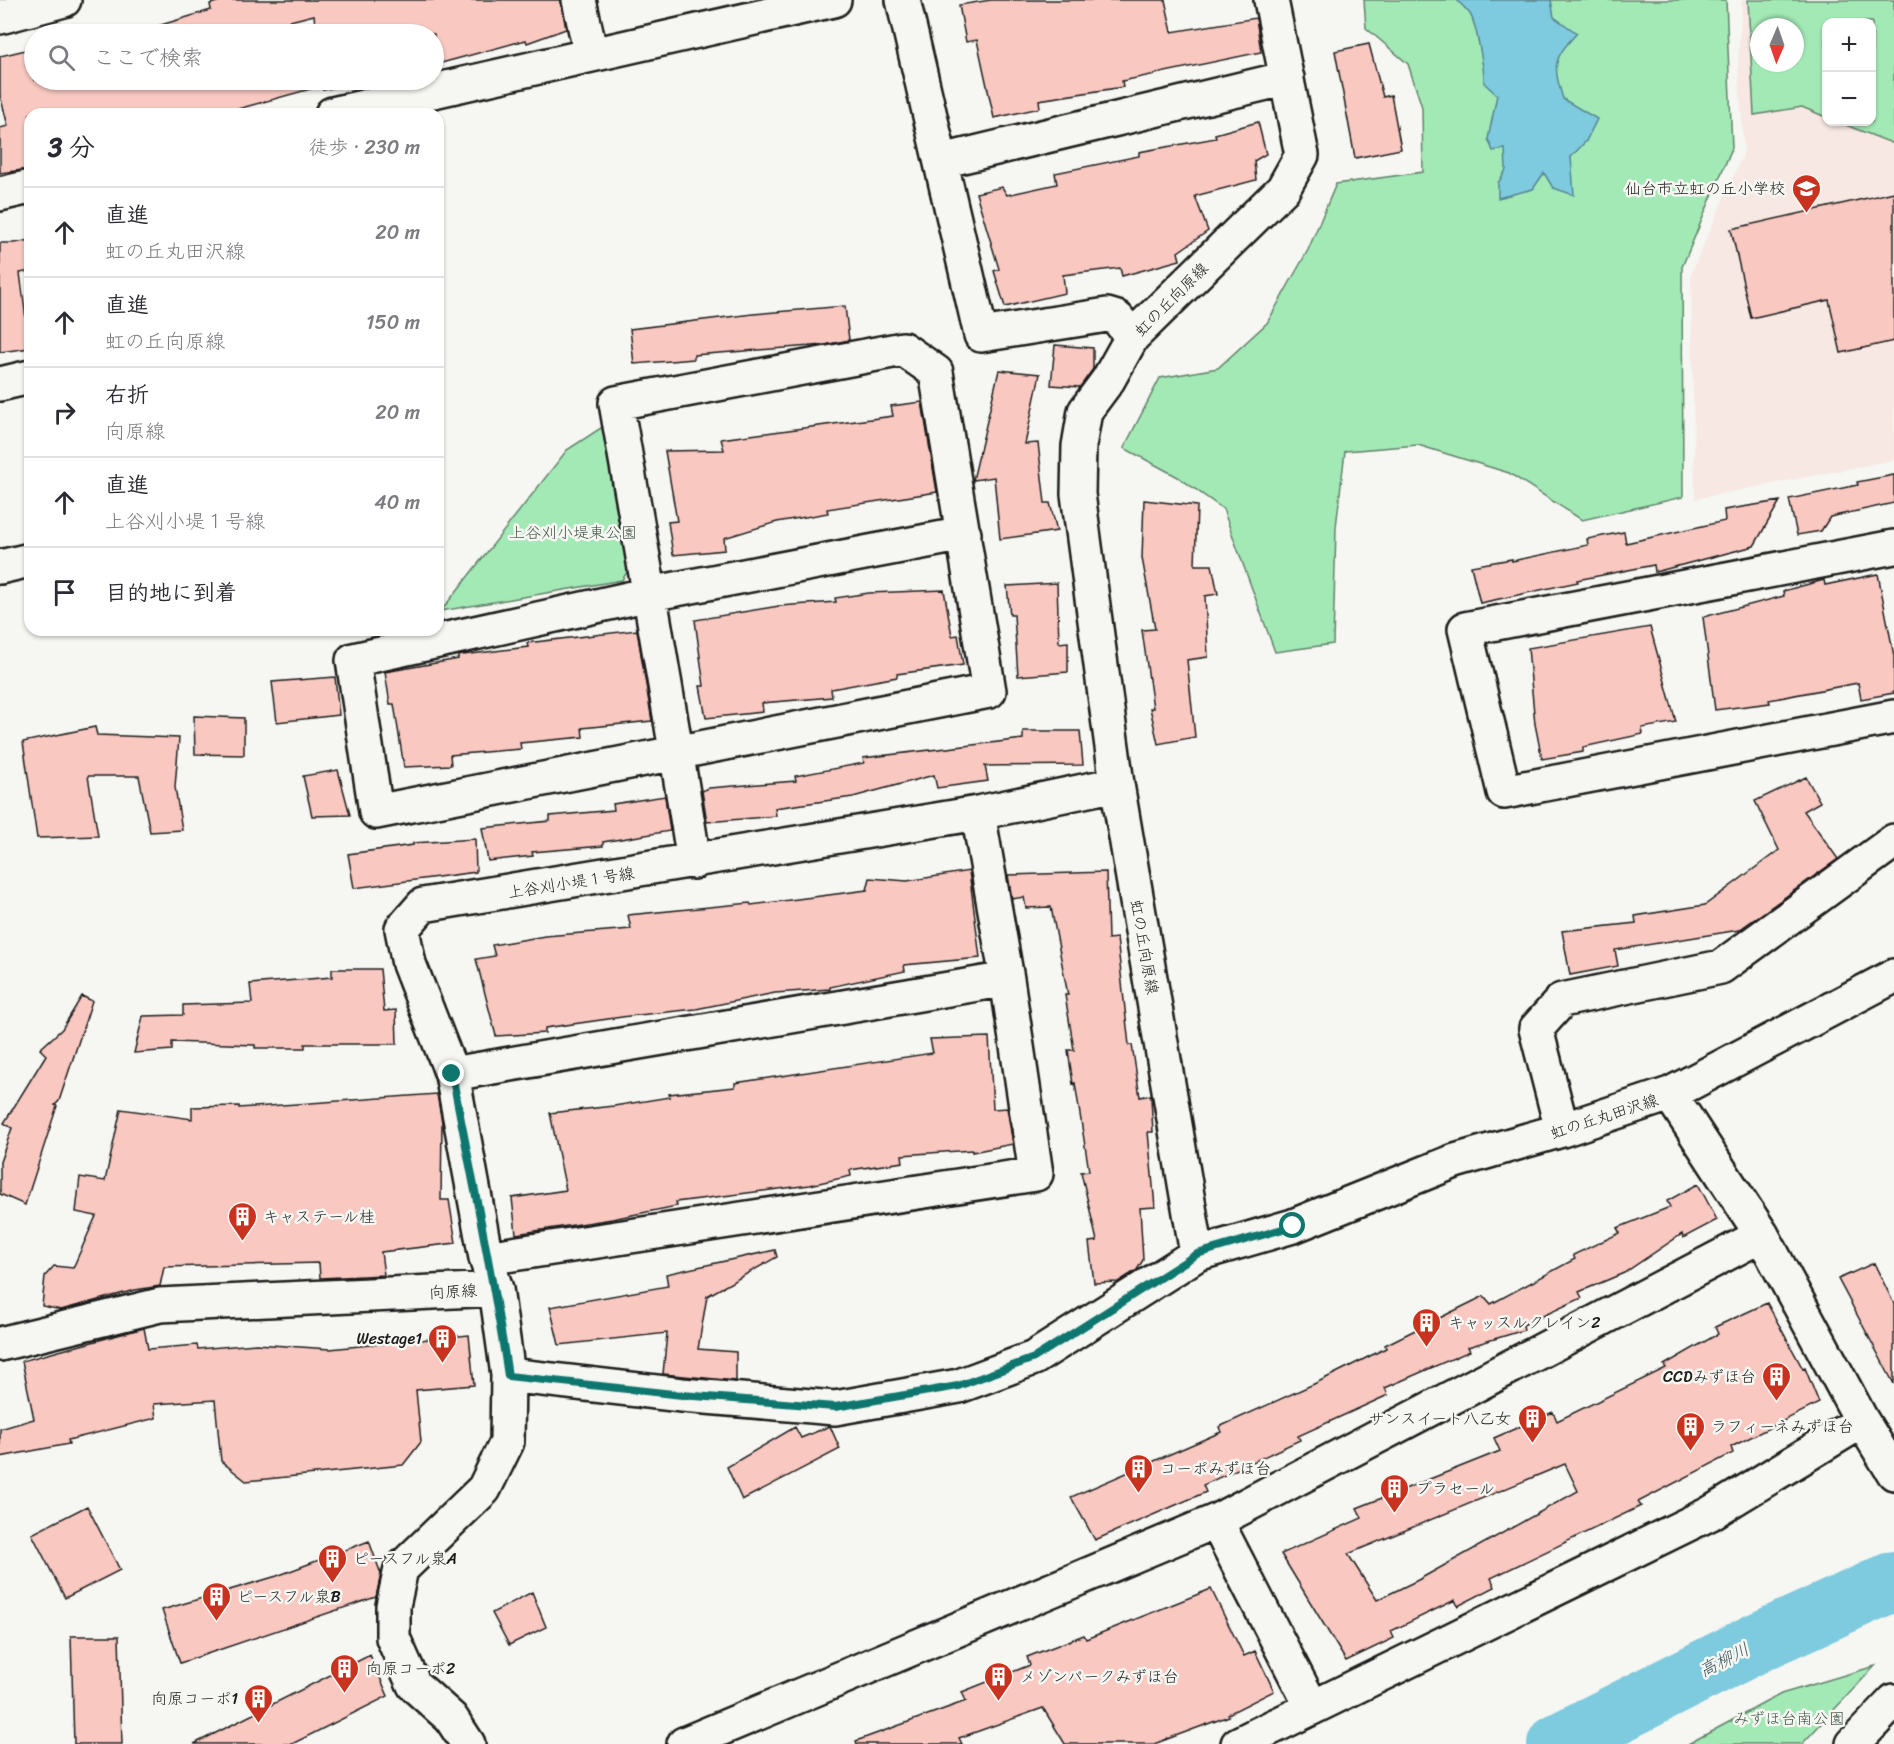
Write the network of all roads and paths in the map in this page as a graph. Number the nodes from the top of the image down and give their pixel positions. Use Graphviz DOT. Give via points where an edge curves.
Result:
graph roads {
  1 [pos="64,0"];
  2 [pos="579,0"];
  3 [pos="834,0"];
  4 [pos="903,0"];
  5 [pos="1271,0"];
  6 [pos="0,16"];
  7 [pos="591,55"];
  8 [pos="1287,78"];
  9 [pos="444,89"];
  10 [pos="441,90"];
  11 [pos="363,108"];
  12 [pos="942,161"];
  13 [pos="24,188"];
  14 [pos="0,194"];
  15 [pos="1132,337"];
  16 [pos="24,378"];
  17 [pos="0,384"];
  18 [pos="964,534"];
  19 [pos="1894,547"];
  20 [pos="24,561"];
  21 [pos="0,567"];
  22 [pos="650,594"];
  23 [pos="1894,717"];
  24 [pos="677,753"];
  25 [pos="1117,784"];
  26 [pos="978,813"];
  27 [pos="1894,841"];
  28 [pos="694,862"];
  29 [pos="1894,976"];
  30 [pos="1007,979"];
  31 [pos="452,1074"];
  32 [pos="1670,1095"];
  33 [pos="1562,1130"];
  34 [pos="1762,1235"];
  35 [pos="1197,1254"];
  36 [pos="486,1258"];
  37 [pos="496,1289"];
  38 [pos="0,1344"];
  39 [pos="508,1376"];
  40 [pos="1862,1420"];
  41 [pos="1893,1470"];
  42 [pos="1216,1521"];
  43 [pos="1894,1701"];
  44 [pos="1312,1707"];
  45 [pos="468,1744"];
  46 [pos="684,1744"];
  47 [pos="1238,1744"];
  48 [pos="1852,1744"];
  1 -- 6 [label="street"];
  2 -- 7 [label="street"];
  3 -- 7 [label="street"];
  4 -- 12 [label="street"];
  5 -- 8 [label="street, 虹の丘向原線"];
  7 -- 9 [label="street"];
  8 -- 12 [label="street"];
  8 -- 15 [label="street, 虹の丘向原線" via="1302,155 1283,189"];
  10 -- 11 [label="street"];
  12 -- 15 [label="street" via="981,335 1107,315 1118,318"];
  13 -- 14 [label="street"];
  15 -- 25 [label="street, 虹の丘向原線" via="1108,381 1085,411 1079,446 1078,494"];
  16 -- 17 [label="street"];
  18 -- 22 [label="street"];
  18 -- 22 [label="street" via="936,372 903,349 616,403"];
  18 -- 24 [label="street" via="989,691"];
  19 -- 23 [label="street" via="1465,629 1504,792"];
  20 -- 21 [label="street"];
  22 -- 24 [label="street"];
  22 -- 24 [label="street" via="353,660 376,812"];
  24 -- 28 [label="street"];
  25 -- 26 [label="street, 上谷刈小堤１号線"];
  25 -- 35 [label="street, 虹の丘向原線"];
  26 -- 28 [label="street, 上谷刈小堤１号線"];
  26 -- 30 [label="street"];
  27 -- 33 [label="street" via="1720,967 1562,1000 1536,1029"];
  28 -- 31 [label="street, 上谷刈小堤１号線" via="423,905 402,929 409,963"];
  29 -- 32 [label="street"];
  30 -- 31 [label="street"];
  30 -- 36 [label="street" via="1036,1174"];
  31 -- 36 [label="street, 上谷刈小堤１号線"];
  32 -- 33 [label="street, 虹の丘丸田沢線"];
  32 -- 34 [label="street, 虹の丘丸田沢線"];
  33 -- 35 [label="street, 虹の丘丸田沢線" via="1455,1161 1293,1226"];
  34 -- 40 [label="street, 虹の丘丸田沢線"];
  34 -- 42 [label="street"];
  35 -- 39 [label="street" via="1034,1358 958,1386 835,1407"];
  36 -- 37 [label="street, 上谷刈小堤１号線"];
  37 -- 38 [label="street, 向原線" via="160,1305"];
  37 -- 39 [label="street, 向原線"];
  39 -- 45 [label="street, 向原線" via="507,1442 484,1489 401,1569 393,1606 393,1638 414,1685 451,1718"];
  40 -- 41 [label="street, 虹の丘丸田沢線"];
  40 -- 44 [label="street" via="1709,1514"];
  42 -- 44 [label="street"];
  42 -- 46 [label="street"];
  43 -- 48 [label="street"];
  44 -- 47 [label="street"];
}
